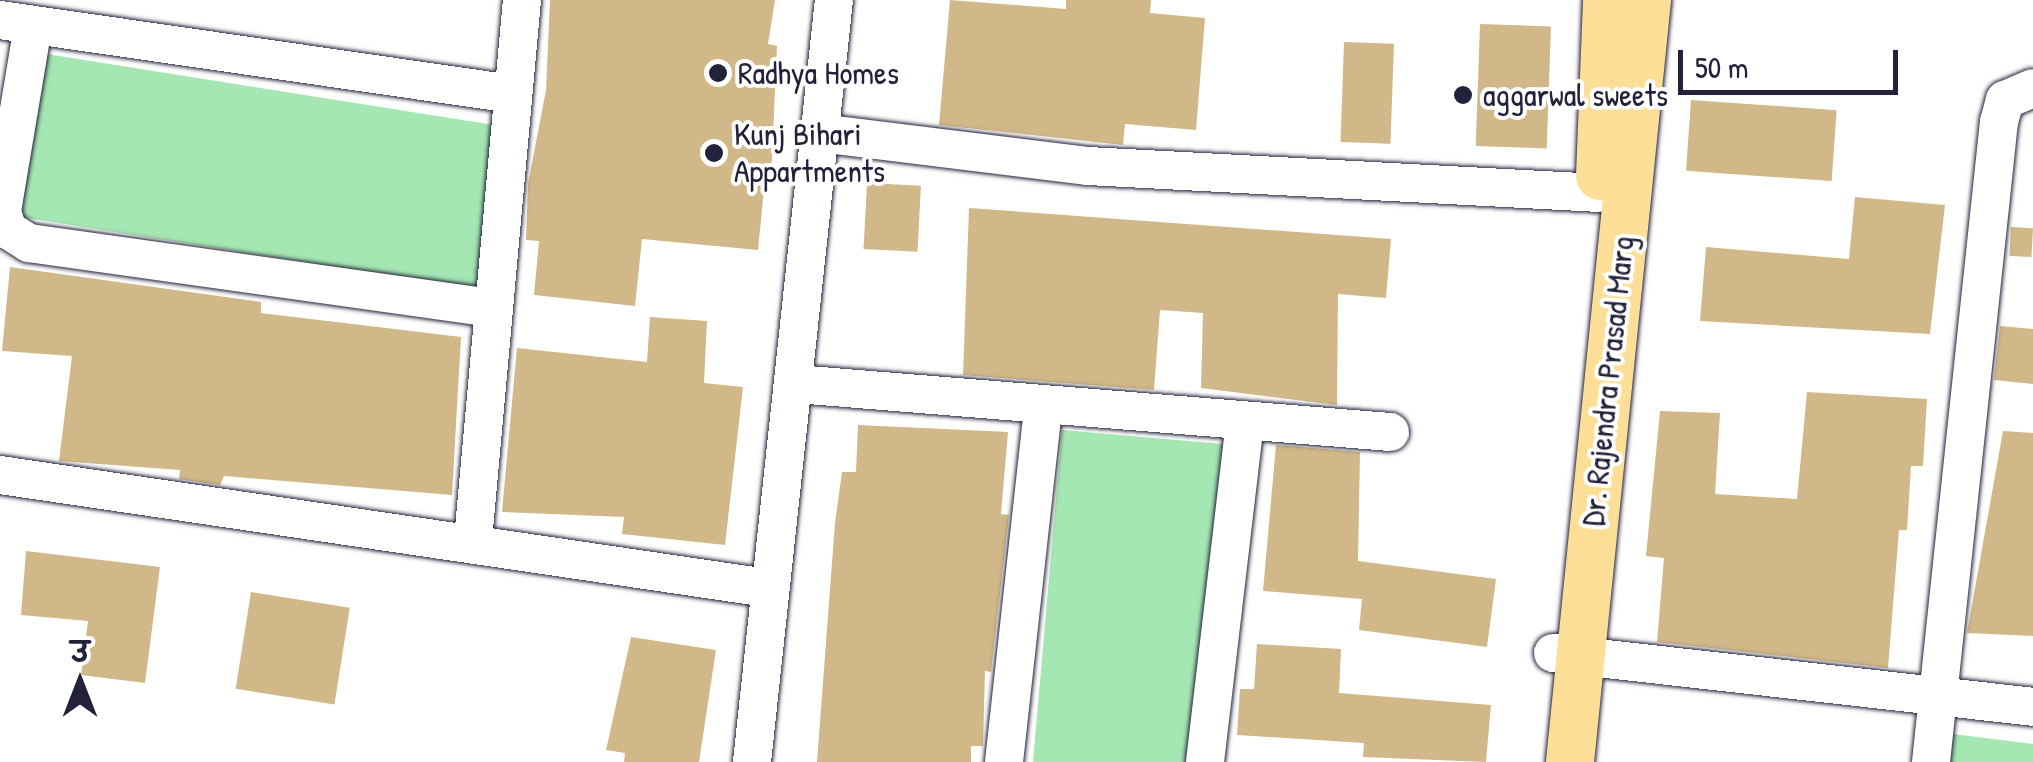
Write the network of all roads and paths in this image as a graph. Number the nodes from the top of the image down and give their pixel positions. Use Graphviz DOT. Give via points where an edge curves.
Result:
graph roads {
  1 [pos="522,0"];
  2 [pos="834,0"];
  3 [pos="1607,0"];
  4 [pos="1647,0"];
  5 [pos="16,23"];
  6 [pos="2033,88"];
  7 [pos="512,94"];
  8 [pos="819,133"];
  9 [pos="1599,193"];
  10 [pos="492,308"];
  11 [pos="796,384"];
  12 [pos="1043,407"];
  13 [pos="1244,422"];
  14 [pos="1390,432"];
  15 [pos="0,475"];
  16 [pos="473,540"];
  17 [pos="768,588"];
  18 [pos="1567,655"];
  19 [pos="1939,696"];
  20 [pos="2033,707"];
  21 [pos="752,762"];
  22 [pos="1004,762"];
  23 [pos="1205,762"];
  24 [pos="1542,762"];
  25 [pos="1570,762"];
  26 [pos="1932,762"];
  1 -- 7 [label="street"];
  2 -- 8 [label="street"];
  3 -- 9 [label="main road, Dr. Rajendra Prasad Marg"];
  4 -- 18 [label="main road, Dr. Rajendra Prasad Marg"];
  5 -- 7 [label="street"];
  5 -- 10 [label="street" via="2,212 8,230 29,243"];
  6 -- 19 [label="street" via="2005,100 1999,122"];
  7 -- 10 [label="street"];
  8 -- 9 [label="street" via="1088,166"];
  8 -- 11 [label="street"];
  9 -- 18 [label="main road, Dr. Rajendra Prasad Marg"];
  10 -- 16 [label="street"];
  11 -- 12 [label="street"];
  11 -- 17 [label="street"];
  12 -- 13 [label="street"];
  12 -- 22 [label="street"];
  13 -- 14 [label="street"];
  13 -- 23 [label="street"];
  15 -- 16 [label="street"];
  16 -- 17 [label="street"];
  17 -- 21 [label="street"];
  18 -- 19 [label="street"];
  18 -- 24 [label="main road, Dr. Rajendra Prasad Marg"];
  18 -- 25 [label="main road, Dr. Rajendra Prasad Marg"];
  19 -- 20 [label="street"];
  19 -- 26 [label="street"];
}
